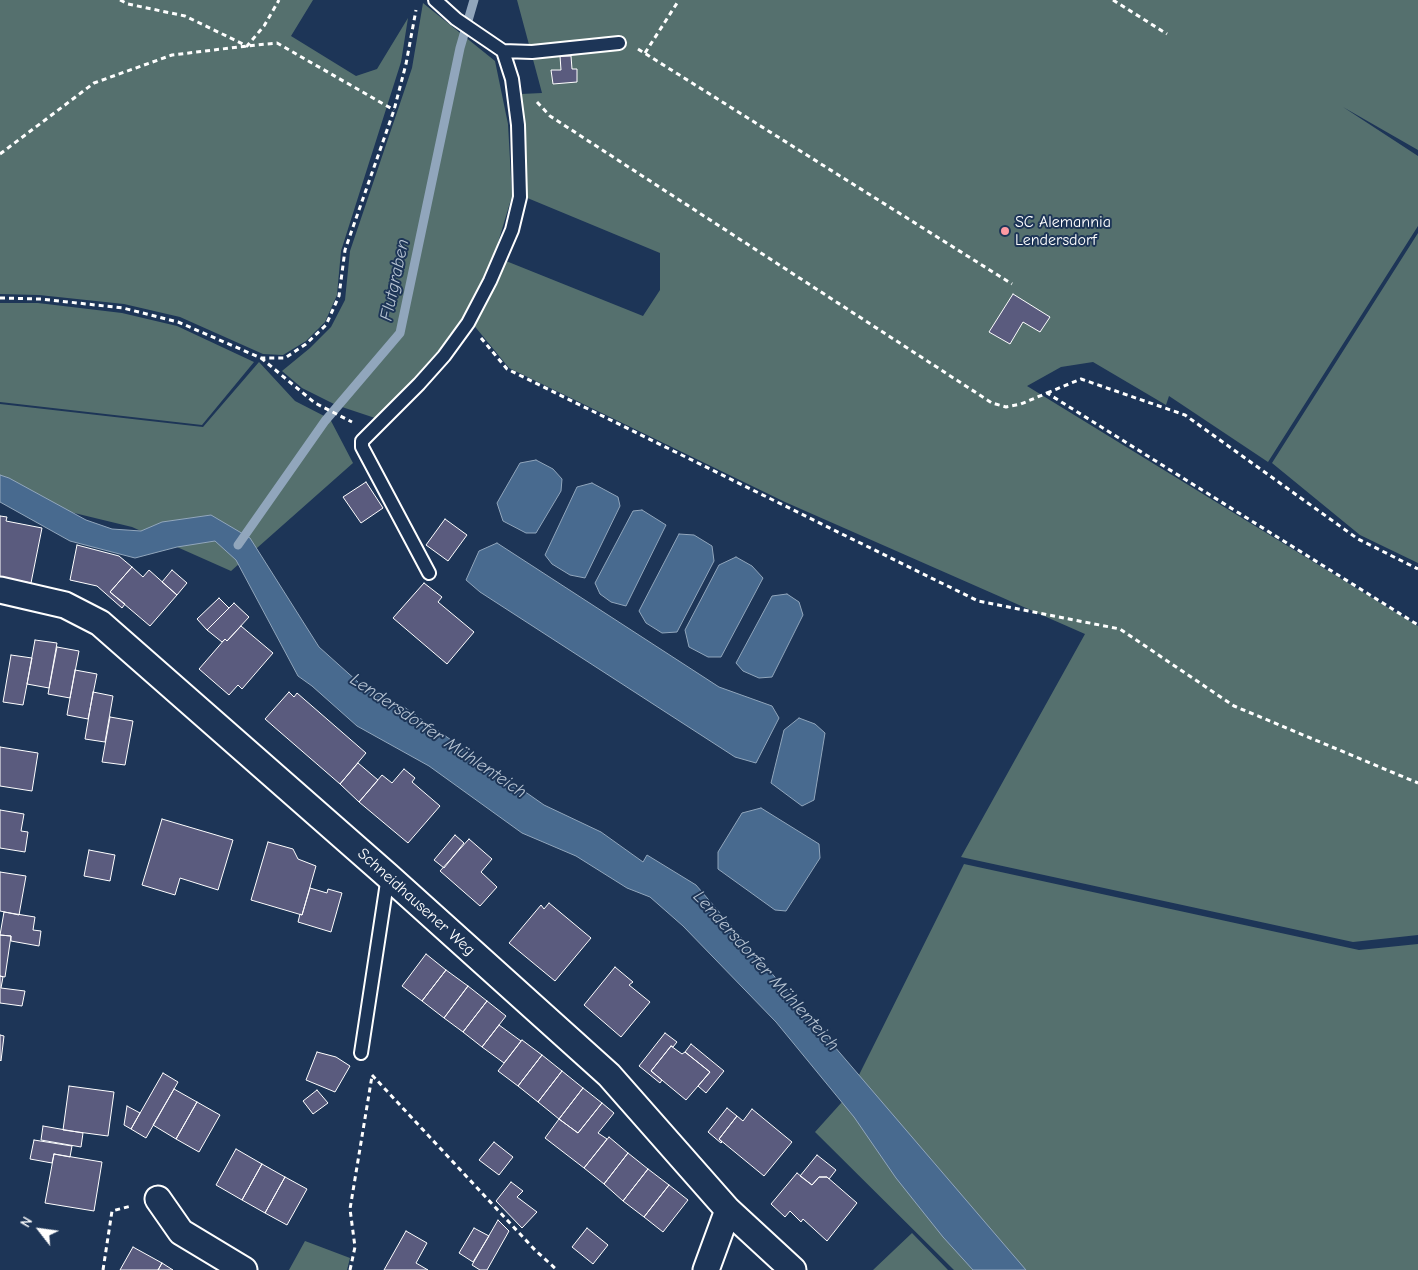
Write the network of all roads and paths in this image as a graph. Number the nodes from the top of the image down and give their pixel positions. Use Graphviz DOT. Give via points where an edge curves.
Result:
graph roads {
  1 [pos="120,0"];
  2 [pos="279,0"];
  3 [pos="435,0"];
  4 [pos="679,0"];
  5 [pos="1113,0"];
  6 [pos="416,10"];
  7 [pos="1167,34"];
  8 [pos="619,43"];
  9 [pos="247,46"];
  10 [pos="504,51"];
  11 [pos="645,53"];
  12 [pos="533,97"];
  13 [pos="394,110"];
  14 [pos="0,154"];
  15 [pos="1012,284"];
  16 [pos="0,298"];
  17 [pos="468,323"];
  18 [pos="261,358"];
  19 [pos="1047,393"];
  20 [pos="350,422"];
  21 [pos="1418,569"];
  22 [pos="429,573"];
  23 [pos="0,590"];
  24 [pos="1418,625"];
  25 [pos="1418,782"];
  26 [pos="388,876"];
  27 [pos="361,1053"];
  28 [pos="158,1199"];
  29 [pos="728,1210"];
  30 [pos="103,1270"];
  31 [pos="244,1270"];
  32 [pos="350,1270"];
  33 [pos="557,1270"];
  34 [pos="706,1270"];
  35 [pos="793,1270"];
  1 -- 9 [label="path" via="185,16"];
  2 -- 9 [label="path" via="264,26"];
  3 -- 10 [label="lane" via="456,19"];
  4 -- 11 [label="path"];
  5 -- 7 [label="path"];
  6 -- 13 [label="path"];
  8 -- 10 [label="lane" via="532,52"];
  8 -- 11 [label="path"];
  9 -- 13 [label="path" via="277,43"];
  9 -- 14 [label="path" via="172,55 94,83"];
  10 -- 17 [label="lane" via="512,79 518,125 520,197 501,257"];
  11 -- 15 [label="path"];
  12 -- 19 [label="path" via="550,116 992,403 1006,407"];
  13 -- 18 [label="path" via="345,250 339,296 326,325 285,358"];
  16 -- 18 [label="path" via="123,308 178,322"];
  17 -- 22 [label="lane" via="419,384 362,441 362,447"];
  17 -- 25 [label="path" via="507,369 978,602 1120,629 1234,706"];
  18 -- 20 [label="path" via="315,403"];
  19 -- 21 [label="path" via="1081,379 1186,415 1358,539"];
  19 -- 24 [label="path"];
  23 -- 26 [label="street, Schneidhausener Weg" via="65,605 100,623"];
  26 -- 27 [label="lane"];
  26 -- 29 [label="street, Schneidhausener Weg" via="609,1075"];
  28 -- 30 [label="path" via="112,1211"];
  28 -- 31 [label="street" via="182,1232"];
  29 -- 34 [label="street"];
  29 -- 35 [label="street, Schneidhausener Weg"];
  32 -- 33 [label="path" via="354,1247 350,1209 372,1075"];
}
